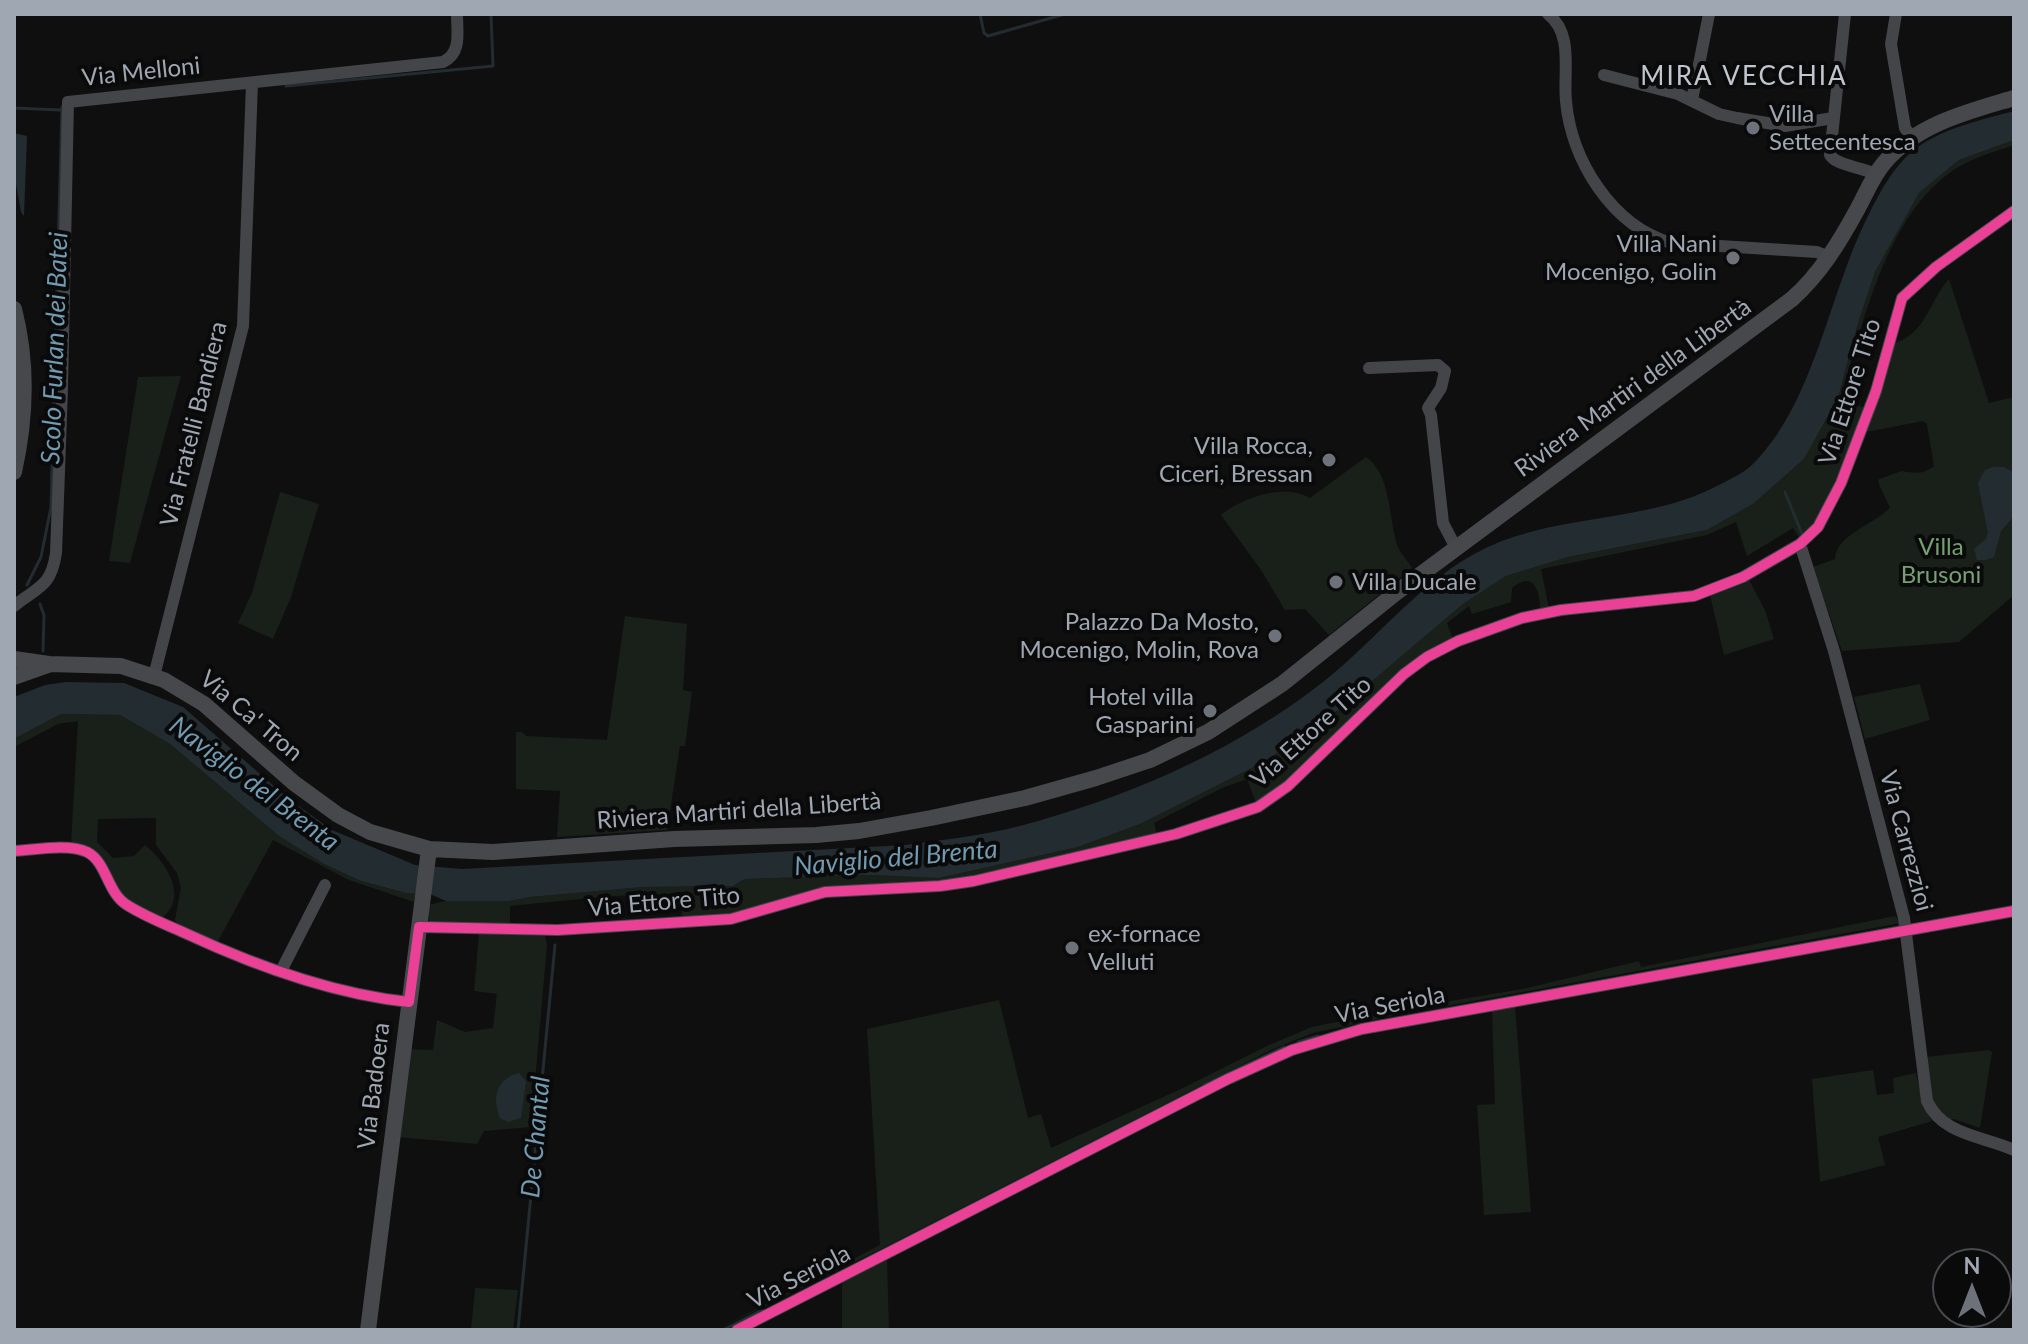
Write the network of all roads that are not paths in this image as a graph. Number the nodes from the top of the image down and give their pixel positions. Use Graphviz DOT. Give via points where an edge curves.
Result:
graph roads {
  1 [pos="457,14"];
  2 [pos="1548,14"];
  3 [pos="1709,14"];
  4 [pos="1845,14"];
  5 [pos="1896,14"];
  6 [pos="1604,75"];
  7 [pos="252,83"];
  8 [pos="2014,98"];
  9 [pos="1692,100"];
  10 [pos="1833,118"];
  11 [pos="1912,138"];
  12 [pos="1875,174"];
  13 [pos="2014,211"];
  14 [pos="1829,257"];
  15 [pos="14,309"];
  16 [pos="1369,368"];
  17 [pos="14,472"];
  18 [pos="1800,544"];
  19 [pos="1456,548"];
  20 [pos="17,602"];
  21 [pos="14,652"];
  22 [pos="22,660"];
  23 [pos="49,664"];
  24 [pos="154,676"];
  25 [pos="14,677"];
  26 [pos="14,851"];
  27 [pos="428,857"];
  28 [pos="325,885"];
  29 [pos="2014,911"];
  30 [pos="419,927"];
  31 [pos="1906,927"];
  32 [pos="281,971"];
  33 [pos="409,1002"];
  34 [pos="2014,1150"];
  35 [pos="368,1330"];
  36 [pos="737,1330"];
  1 -- 7 [label="street" via="457,47 443,62"];
  2 -- 14 [label="street" via="1562,30 1566,102 1581,159 1626,217 1671,243"];
  3 -- 9 [label="street"];
  4 -- 10 [label="street"];
  5 -- 11 [label="street" via="1891,44 1905,128"];
  6 -- 9 [label="street"];
  7 -- 20 [label="street, Via Melloni" via="68,102 56,553 46,584"];
  7 -- 24 [label="street, Via Fratelli Bandiera" via="243,326"];
  8 -- 11 [label="main road, Riviera Martiri della Libertà" via="1961,114"];
  9 -- 10 [label="street" via="1728,116 1785,126"];
  10 -- 12 [label="street" via="1831,159"];
  11 -- 12 [label="main road, Riviera Martiri della Libertà"];
  12 -- 14 [label="main road, Riviera Martiri della Libertà"];
  13 -- 18 [label="street, Via Ettore Tito" via="1902,298 1876,391 1841,483 1818,527"];
  14 -- 19 [label="main road, Riviera Martiri della Libertà" via="1778,311"];
  15 -- 17 [label="main road" via="24,394"];
  16 -- 19 [label="street" via="1443,367 1445,377 1428,408 1443,523"];
  18 -- 30 [label="street, Via Ettore Tito" via="1743,577 1694,596 1561,610 1458,641 1404,674 1288,786 1258,807 1176,834 974,881 825,892 731,919 558,930"];
  18 -- 31 [label="street, Via Carrezzioi" via="1834,651"];
  19 -- 27 [label="main road, Riviera Martiri della Libertà" via="1282,684 1208,732 1150,760 1068,787 839,833"];
  21 -- 22 [label="main road"];
  22 -- 23 [label="main road, Via Ca' Tron"];
  23 -- 24 [label="main road, Via Ca' Tron" via="105,664"];
  23 -- 25 [label="main road"];
  24 -- 27 [label="main road, Via Ca' Tron" via="204,704 338,815"];
  26 -- 32 [label="street" via="88,853 127,905"];
  27 -- 30 [label="main road, Via Badoera"];
  28 -- 32 [label="street"];
  29 -- 31 [label="street, Via Seriola"];
  30 -- 33 [label="main road, Via Badoera"];
  31 -- 34 [label="street, Via Carrezzioi" via="1923,1084 1931,1110 1944,1124"];
  31 -- 36 [label="street, Via Seriola" via="1421,1018 1292,1050"];
  32 -- 33 [label="street"];
  33 -- 35 [label="main road, Via Badoera"];
}
